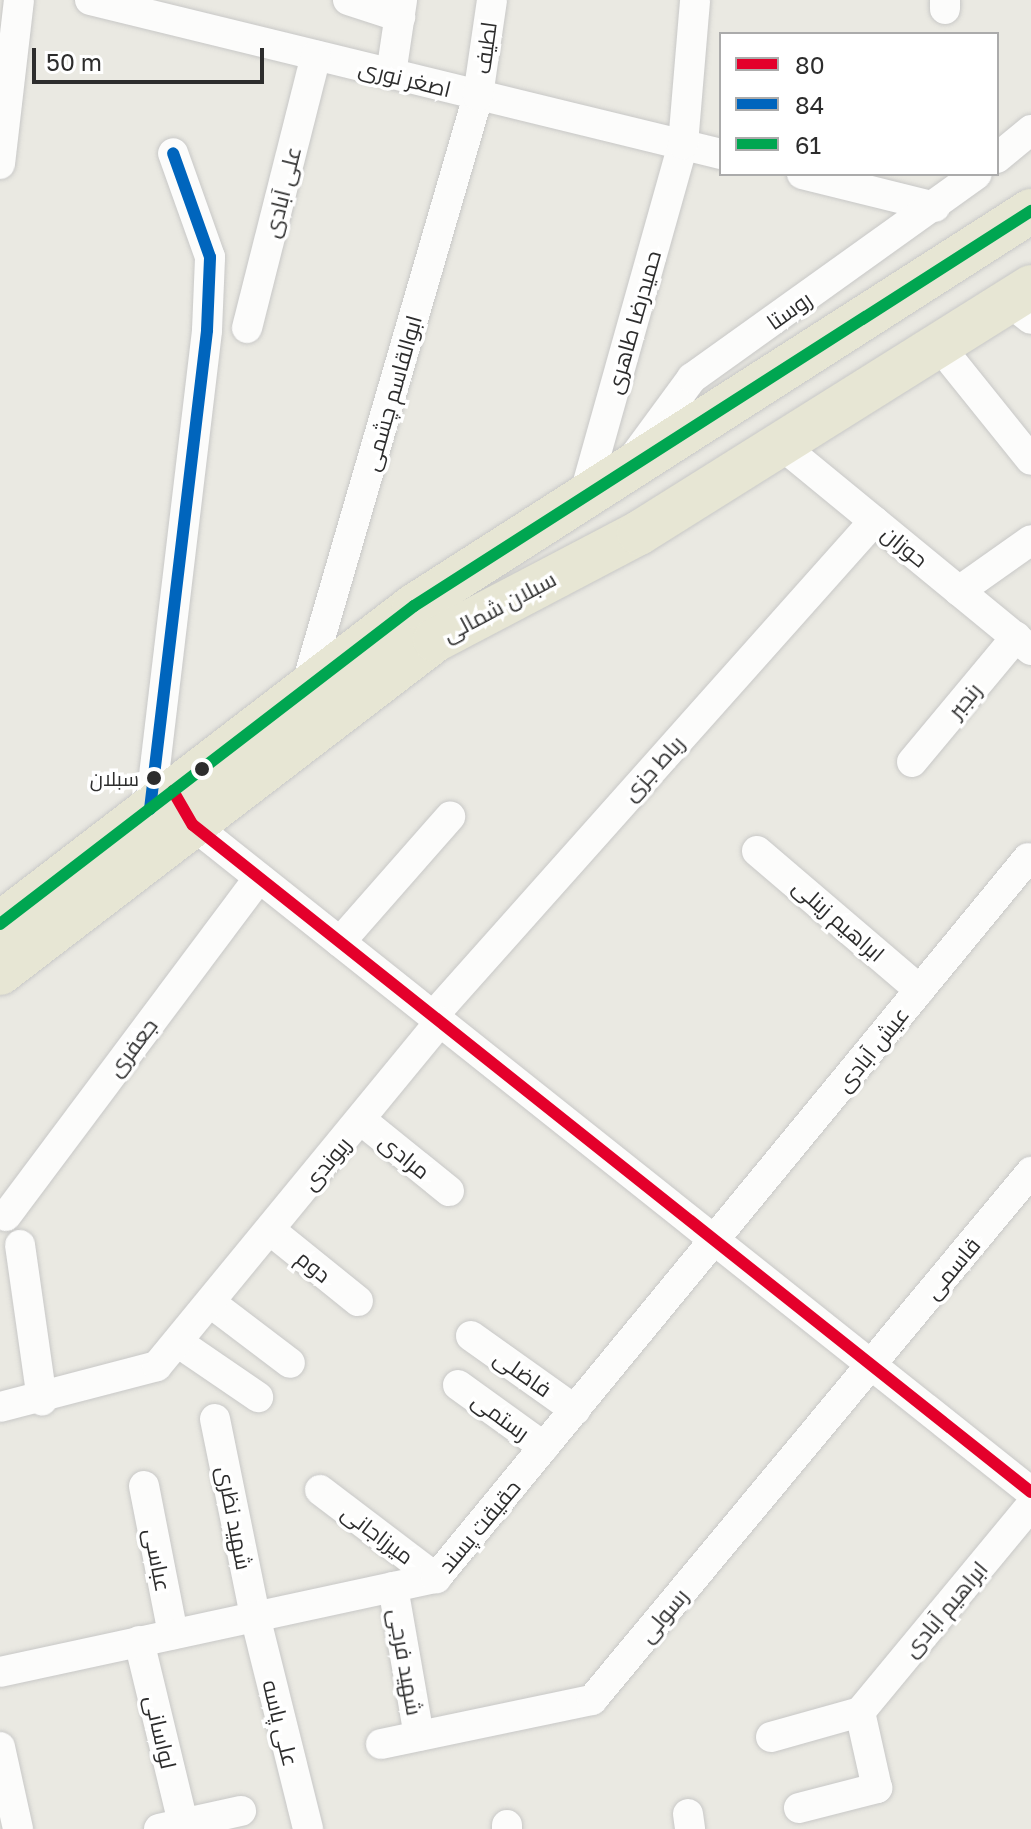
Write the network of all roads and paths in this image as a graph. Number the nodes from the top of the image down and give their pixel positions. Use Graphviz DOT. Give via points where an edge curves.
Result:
graph roads {
  1 [pos="19,0"];
  2 [pos="90,0"];
  3 [pos="348,0"];
  4 [pos="492,0"];
  5 [pos="695,0"];
  6 [pos="401,8"];
  7 [pos="316,56"];
  8 [pos="391,74"];
  9 [pos="478,96"];
  10 [pos="1031,130"];
  11 [pos="683,144"];
  12 [pos="173,153"];
  13 [pos="719,153"];
  14 [pos="999,156"];
  15 [pos="0,164"];
  16 [pos="810,176"];
  17 [pos="974,176"];
  18 [pos="935,207"];
  19 [pos="1031,211"];
  20 [pos="1023,303"];
  21 [pos="247,328"];
  22 [pos="953,363"];
  23 [pos="779,443"];
  24 [pos="1031,460"];
  25 [pos="625,469"];
  26 [pos="583,500"];
  27 [pos="874,521"];
  28 [pos="1031,540"];
  29 [pos="959,591"];
  30 [pos="1023,644"];
  31 [pos="305,690"];
  32 [pos="912,762"];
  33 [pos="172,808"];
  34 [pos="450,817"];
  35 [pos="757,851"];
  36 [pos="1028,858"];
  37 [pos="259,878"];
  38 [pos="0,924"];
  39 [pos="340,942"];
  40 [pos="0,973"];
  41 [pos="920,990"];
  42 [pos="436,1019"];
  43 [pos="361,1120"];
  44 [pos="1031,1172"];
  45 [pos="449,1191"];
  46 [pos="6,1216"];
  47 [pos="270,1230"];
  48 [pos="715,1241"];
  49 [pos="20,1245"];
  50 [pos="358,1301"];
  51 [pos="211,1303"];
  52 [pos="471,1336"];
  53 [pos="179,1343"];
  54 [pos="290,1363"];
  55 [pos="872,1365"];
  56 [pos="458,1385"];
  57 [pos="258,1397"];
  58 [pos="42,1400"];
  59 [pos="0,1407"];
  60 [pos="575,1410"];
  61 [pos="215,1419"];
  62 [pos="544,1447"];
  63 [pos="144,1486"];
  64 [pos="320,1490"];
  65 [pos="1031,1492"];
  66 [pos="1031,1505"];
  67 [pos="436,1578"];
  68 [pos="393,1587"];
  69 [pos="255,1616"];
  70 [pos="173,1634"];
  71 [pos="139,1641"];
  72 [pos="0,1672"];
  73 [pos="860,1712"];
  74 [pos="419,1736"];
  75 [pos="771,1737"];
  76 [pos="381,1744"];
  77 [pos="0,1747"];
  78 [pos="799,1808"];
  79 [pos="241,1811"];
  80 [pos="171,1826"];
  81 [pos="18,1829"];
  82 [pos="308,1829"];
  1 -- 15 [label="street"];
  2 -- 7 [label="street, اصغر نوری"];
  3 -- 6 [label="street"];
  4 -- 9 [label="street, لطیف"];
  5 -- 11 [label="street, حمیدرضا طاهری"];
  6 -- 8 [label="street"];
  7 -- 8 [label="street, اصغر نوری"];
  7 -- 21 [label="street, علی آبادی"];
  8 -- 9 [label="street, اصغر نوری"];
  9 -- 11 [label="street, اصغر نوری"];
  9 -- 31 [label="street, ابوالقاسم چشمی"];
  10 -- 14 [label="street"];
  11 -- 13 [label="street, اصغر نوری"];
  11 -- 26 [label="street, حمیدرضا طاهری"];
  12 -- 33 [label="street" via="207,241 207,330"];
  16 -- 18 [label="street"];
  17 -- 18 [label="street, روستا"];
  18 -- 25 [label="street, روستا" via="692,378"];
  19 -- 25 [label="main road, سبلان شمالی"];
  20 -- 23 [label="main road, سبلان شمالی"];
  22 -- 24 [label="street"];
  23 -- 27 [label="street, حوزان"];
  23 -- 33 [label="main road, سبلان شمالی" via="639,533 435,640"];
  25 -- 26 [label="main road, سبلان شمالی"];
  26 -- 31 [label="main road, سبلان شمالی" via="414,606"];
  27 -- 29 [label="street, حوزان"];
  27 -- 42 [label="street, رباط جزی"];
  28 -- 29 [label="street"];
  29 -- 30 [label="street, حوزان"];
  30 -- 32 [label="street, رنجبر"];
  31 -- 33 [label="main road, سبلان شمالی"];
  33 -- 37 [label="street"];
  33 -- 38 [label="main road, سبلان شمالی"];
  33 -- 40 [label="main road, سبلان شمالی"];
  34 -- 39 [label="street"];
  35 -- 41 [label="street, ابراهیم زینلی"];
  36 -- 41 [label="street, عیش آبادی"];
  37 -- 39 [label="street"];
  37 -- 46 [label="street, جعفری"];
  39 -- 42 [label="street"];
  41 -- 48 [label="street, عیش آبادی"];
  42 -- 43 [label="street, ریوندی"];
  42 -- 48 [label="street"];
  43 -- 45 [label="street, مرادی"];
  43 -- 47 [label="street, ریوندی"];
  44 -- 55 [label="street, قاسمی"];
  47 -- 50 [label="street, دوم"];
  47 -- 51 [label="street, ریوندی"];
  48 -- 55 [label="street"];
  48 -- 60 [label="street, حقیقت پسند"];
  49 -- 58 [label="street"];
  51 -- 53 [label="street, ریوندی"];
  51 -- 54 [label="street"];
  52 -- 60 [label="street, فاضلی"];
  53 -- 57 [label="street"];
  53 -- 58 [label="street, ریوندی" via="148,1371"];
  55 -- 65 [label="street"];
  55 -- 74 [label="street, رسولی" via="592,1700"];
  56 -- 62 [label="street, رستمی"];
  58 -- 59 [label="street, ریوندی"];
  60 -- 62 [label="street, حقیقت پسند"];
  61 -- 69 [label="street, شهید نظری"];
  62 -- 67 [label="street, حقیقت پسند"];
  63 -- 70 [label="street, عباسی"];
  64 -- 67 [label="street, میرزاجانی"];
  66 -- 73 [label="street, ابراهیم آبادی"];
  67 -- 68 [label="street, حقیقت پسند"];
  68 -- 69 [label="street, حقیقت پسند"];
  68 -- 74 [label="street, شهید فرجی"];
  69 -- 70 [label="street, حقیقت پسند"];
  69 -- 82 [label="street, علی پاسه"];
  70 -- 71 [label="street, حقیقت پسند"];
  71 -- 72 [label="street, حقیقت پسند"];
  71 -- 80 [label="street, لواسانی"];
  73 -- 75 [label="street"];
  73 -- 78 [label="street" via="877,1788"];
  74 -- 76 [label="street, رسولی"];
  77 -- 81 [label="street"];
  79 -- 80 [label="street"];
}
